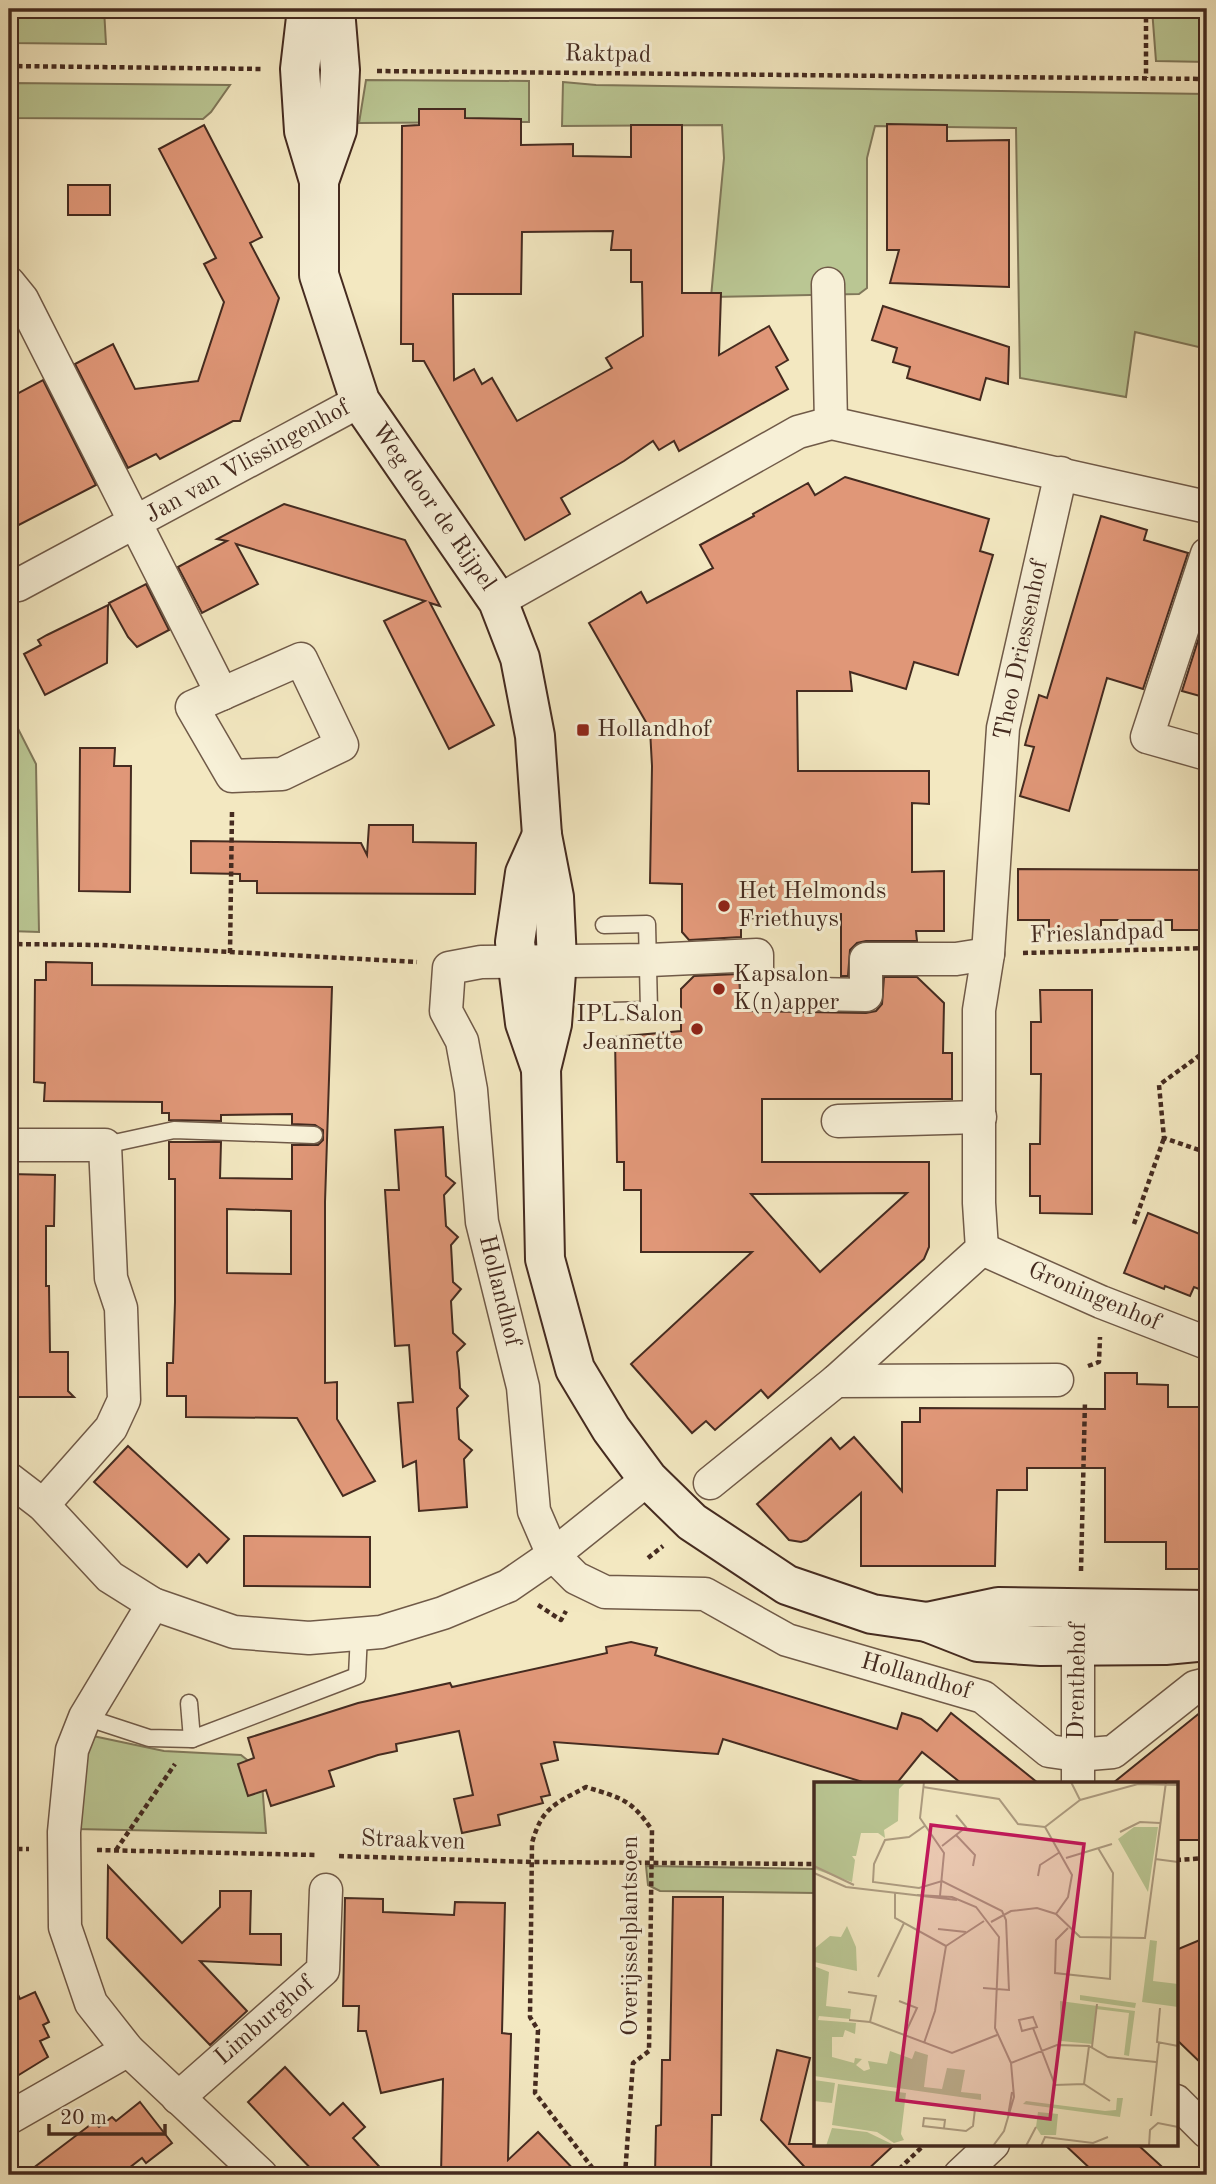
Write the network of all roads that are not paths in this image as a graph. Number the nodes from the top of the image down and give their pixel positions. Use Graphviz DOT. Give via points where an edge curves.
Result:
graph roads {
  1 [pos="307,9"];
  2 [pos="335,9"];
  3 [pos="319,181"];
  4 [pos="9,283"];
  5 [pos="828,284"];
  6 [pos="360,401"];
  7 [pos="831,423"];
  8 [pos="1061,473"];
  9 [pos="1207,507"];
  10 [pos="136,523"];
  11 [pos="1207,554"];
  12 [pos="9,586"];
  13 [pos="498,601"];
  14 [pos="222,694"];
  15 [pos="1207,754"];
  16 [pos="542,835"];
  17 [pos="604,925"];
  18 [pos="988,954"];
  19 [pos="557,960"];
  20 [pos="650,960"];
  21 [pos="517,961"];
  22 [pos="611,1011"];
  23 [pos="541,1069"];
  24 [pos="980,1116"];
  25 [pos="838,1121"];
  26 [pos="314,1135"];
  27 [pos="9,1145"];
  28 [pos="105,1145"];
  29 [pos="982,1249"];
  30 [pos="1207,1343"];
  31 [pos="1057,1380"];
  32 [pos="836,1381"];
  33 [pos="9,1479"];
  34 [pos="648,1479"];
  35 [pos="710,1483"];
  36 [pos="43,1505"];
  37 [pos="552,1555"];
  38 [pos="153,1604"];
  39 [pos="1079,1607"];
  40 [pos="1207,1610"];
  41 [pos="927,1622"];
  42 [pos="359,1634"];
  43 [pos="1207,1641"];
  44 [pos="1077,1645"];
  45 [pos="1207,1684"];
  46 [pos="189,1703"];
  47 [pos="85,1717"];
  48 [pos="192,1739"];
  49 [pos="1077,1769"];
  50 [pos="326,1890"];
  51 [pos="128,2050"];
  52 [pos="178,2098"];
  53 [pos="1178,2103"];
  54 [pos="9,2118"];
  55 [pos="1207,2132"];
  56 [pos="991,2146"];
  57 [pos="261,2175"];
  58 [pos="960,2175"];
  1 -- 3 [label="street, Weg door de Rijpel" via="300,69 304,131"];
  2 -- 3 [label="street, Weg door de Rijpel" via="340,70 337,130"];
  3 -- 6 [label="street, Weg door de Rijpel" via="319,275"];
  4 -- 10 [label="street, Jan van Vlissingenhof" via="22,299"];
  5 -- 7 [label="street"];
  6 -- 10 [label="street, Jan van Vlissingenhof"];
  6 -- 13 [label="street, Weg door de Rijpel"];
  7 -- 8 [label="street"];
  7 -- 13 [label="street" via="798,432"];
  8 -- 9 [label="street"];
  8 -- 18 [label="street, Theo Driessenhof" via="1003,728"];
  10 -- 12 [label="street, Jan van Vlissingenhof"];
  10 -- 14 [label="street, Jan van Vlissingenhof"];
  11 -- 15 [label="street" via="1146,737"];
  13 -- 16 [label="street, Weg door de Rijpel" via="520,658 535,736"];
  14 -- 14 [label="street" via="301,659 342,745 282,774 232,776 192,707"];
  16 -- 19 [label="street, Weg door de Rijpel" via="554,897"];
  16 -- 21 [label="street, Weg door de Rijpel" via="525,873 515,942"];
  17 -- 20 [label="lane" via="647,924"];
  18 -- 20 [label="street" via="866,960 866,995 757,993 757,955"];
  18 -- 24 [label="street" via="979,1010"];
  19 -- 20 [label="street"];
  19 -- 21 [label="street"];
  19 -- 23 [label="street, Weg door de Rijpel" via="552,1024"];
  20 -- 22 [label="lane" via="649,1010"];
  21 -- 23 [label="street, Weg door de Rijpel" via="525,1023"];
  21 -- 37 [label="street, Hollandhof" via="449,968 446,1011 462,1041 471,1090 482,1222 523,1387 534,1511"];
  23 -- 34 [label="street, Weg door de Rijpel" via="545,1259 575,1369"];
  24 -- 25 [label="street"];
  24 -- 29 [label="street"];
  26 -- 28 [label="lane" via="174,1130"];
  27 -- 28 [label="street"];
  28 -- 36 [label="street" via="111,1278 121,1308 124,1400 111,1428"];
  29 -- 30 [label="street, Groningenhof"];
  29 -- 32 [label="street"];
  31 -- 32 [label="street"];
  32 -- 35 [label="street"];
  33 -- 36 [label="street"];
  34 -- 37 [label="street"];
  34 -- 41 [label="street, Weg door de Rijpel" via="692,1522 788,1585 872,1614"];
  36 -- 38 [label="street" via="110,1577"];
  37 -- 42 [label="street" via="508,1586 443,1613"];
  37 -- 49 [label="street, Hollandhof" via="576,1578 605,1592 705,1594 787,1640 983,1697"];
  38 -- 42 [label="street" via="234,1632 309,1638"];
  38 -- 47 [label="street"];
  39 -- 40 [label="street, Weg door de Rijpel"];
  39 -- 41 [label="street, Weg door de Rijpel" via="998,1606"];
  39 -- 44 [label="street, Drenthehof"];
  41 -- 44 [label="street, Weg door de Rijpel" via="978,1643"];
  42 -- 48 [label="lane" via="357,1676"];
  43 -- 44 [label="street, Weg door de Rijpel"];
  44 -- 49 [label="street, Drenthehof"];
  45 -- 49 [label="street, Drenthehof" via="1195,1687 1113,1752"];
  46 -- 48 [label="lane"];
  47 -- 48 [label="lane" via="149,1738"];
  47 -- 51 [label="street" via="72,1751 63,1849 65,1927 91,2003"];
  50 -- 52 [label="street, Limburghof" via="323,1970"];
  51 -- 52 [label="street"];
  51 -- 54 [label="street"];
  52 -- 57 [label="street"];
  53 -- 55 [label="street"];
  56 -- 58 [label="street"];
}
